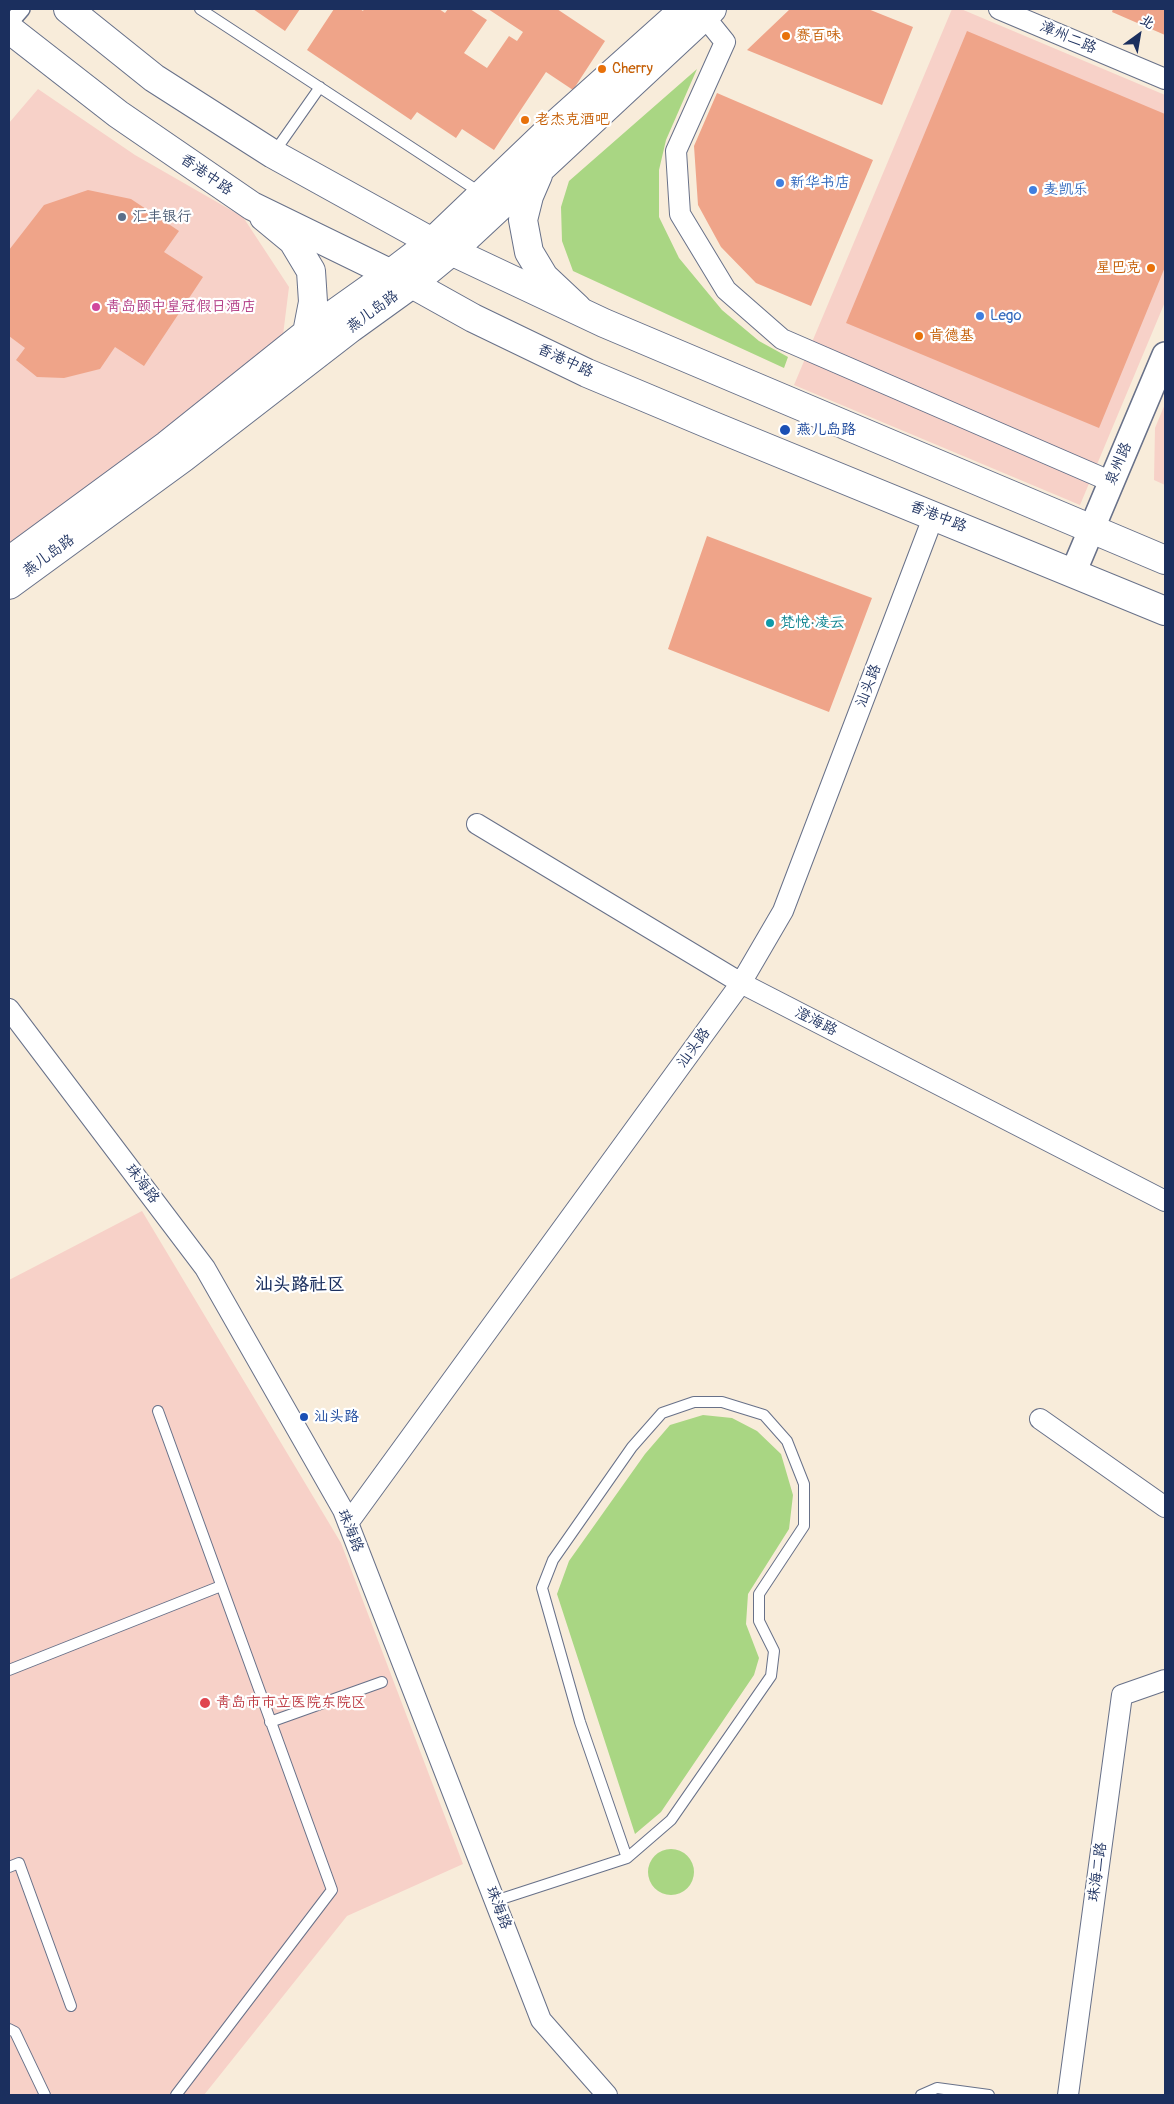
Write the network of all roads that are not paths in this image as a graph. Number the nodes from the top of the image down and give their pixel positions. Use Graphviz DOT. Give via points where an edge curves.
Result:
graph roads {
  1 [pos="22,9"];
  2 [pos="68,9"];
  3 [pos="200,9"];
  4 [pos="999,9"];
  5 [pos="700,11"];
  6 [pos="9,24"];
  7 [pos="9,28"];
  8 [pos="1165,79"];
  9 [pos="320,87"];
  10 [pos="273,154"];
  11 [pos="542,168"];
  12 [pos="482,194"];
  13 [pos="252,206"];
  14 [pos="442,246"];
  15 [pos="401,279"];
  16 [pos="580,311"];
  17 [pos="307,333"];
  18 [pos="1165,354"];
  19 [pos="1112,482"];
  20 [pos="934,515"];
  21 [pos="1091,530"];
  22 [pos="1165,560"];
  23 [pos="9,561"];
  24 [pos="1073,573"];
  25 [pos="9,585"];
  26 [pos="1165,611"];
  27 [pos="477,824"];
  28 [pos="741,983"];
  29 [pos="9,1009"];
  30 [pos="1165,1201"];
  31 [pos="158,1411"];
  32 [pos="1040,1419"];
  33 [pos="1165,1507"];
  34 [pos="348,1523"];
  35 [pos="221,1586"];
  36 [pos="9,1670"];
  37 [pos="1165,1680"];
  38 [pos="382,1682"];
  39 [pos="270,1722"];
  40 [pos="627,1858"];
  41 [pos="9,1867"];
  42 [pos="495,1901"];
  43 [pos="71,2006"];
  44 [pos="9,2029"];
  45 [pos="45,2095"];
  46 [pos="176,2095"];
  47 [pos="607,2095"];
  48 [pos="921,2095"];
  49 [pos="989,2095"];
  50 [pos="1068,2095"];
  1 -- 6 [label="street"];
  2 -- 10 [label="main road" via="154,78"];
  3 -- 9 [label="lane"];
  4 -- 8 [label="street, 漳州二路"];
  5 -- 11 [label="main road, 燕儿岛路"];
  5 -- 12 [label="main road, 燕儿岛路" via="547,132"];
  5 -- 19 [label="street" via="725,42 676,151 680,214 726,290 782,339"];
  7 -- 13 [label="main road, 香港中路" via="118,114"];
  9 -- 10 [label="lane"];
  9 -- 12 [label="lane"];
  10 -- 14 [label="main road"];
  11 -- 14 [label="main road, 燕儿岛路"];
  11 -- 16 [label="main road" via="529,196 523,220 530,252 544,277"];
  12 -- 14 [label="main road, 燕儿岛路"];
  13 -- 15 [label="main road, 香港中路"];
  13 -- 17 [label="main road" via="293,241 311,271 313,302"];
  14 -- 15 [label="main road, 燕儿岛路"];
  14 -- 16 [label="main road"];
  15 -- 17 [label="main road, 燕儿岛路"];
  15 -- 20 [label="main road, 香港中路" via="473,318 587,372"];
  15 -- 25 [label="main road, 燕儿岛路" via="351,328 183,458"];
  16 -- 21 [label="main road"];
  17 -- 23 [label="main road, 燕儿岛路" via="167,444"];
  18 -- 19 [label="street, 泉州路"];
  19 -- 21 [label="street, 泉州路"];
  20 -- 24 [label="main road, 香港中路"];
  20 -- 28 [label="street, 汕头路" via="783,911"];
  21 -- 22 [label="main road"];
  21 -- 24 [label="street, 泉州路"];
  24 -- 26 [label="main road, 香港中路"];
  27 -- 28 [label="street, 澄海路"];
  28 -- 30 [label="street, 澄海路"];
  28 -- 34 [label="street, 汕头路"];
  29 -- 34 [label="street, 珠海路" via="205,1268"];
  31 -- 35 [label="lane"];
  32 -- 33 [label="street"];
  34 -- 42 [label="street, 珠海路"];
  35 -- 36 [label="lane"];
  35 -- 39 [label="lane"];
  37 -- 50 [label="street, 珠海二路" via="1122,1695"];
  38 -- 39 [label="lane"];
  39 -- 46 [label="lane" via="332,1890"];
  40 -- 40 [label="lane" via="671,1820 771,1676 774,1651 759,1621 759,1594 804,1526 804,1484 787,1441 764,1415 722,1402 694,1402 662,1413 632,1447 553,1560 542,1588 580,1722"];
  40 -- 42 [label="lane"];
  41 -- 43 [label="lane" via="19,1863"];
  42 -- 47 [label="street, 珠海路" via="541,2020"];
  44 -- 45 [label="lane" via="15,2032"];
  48 -- 49 [label="lane" via="937,2088"];
}
